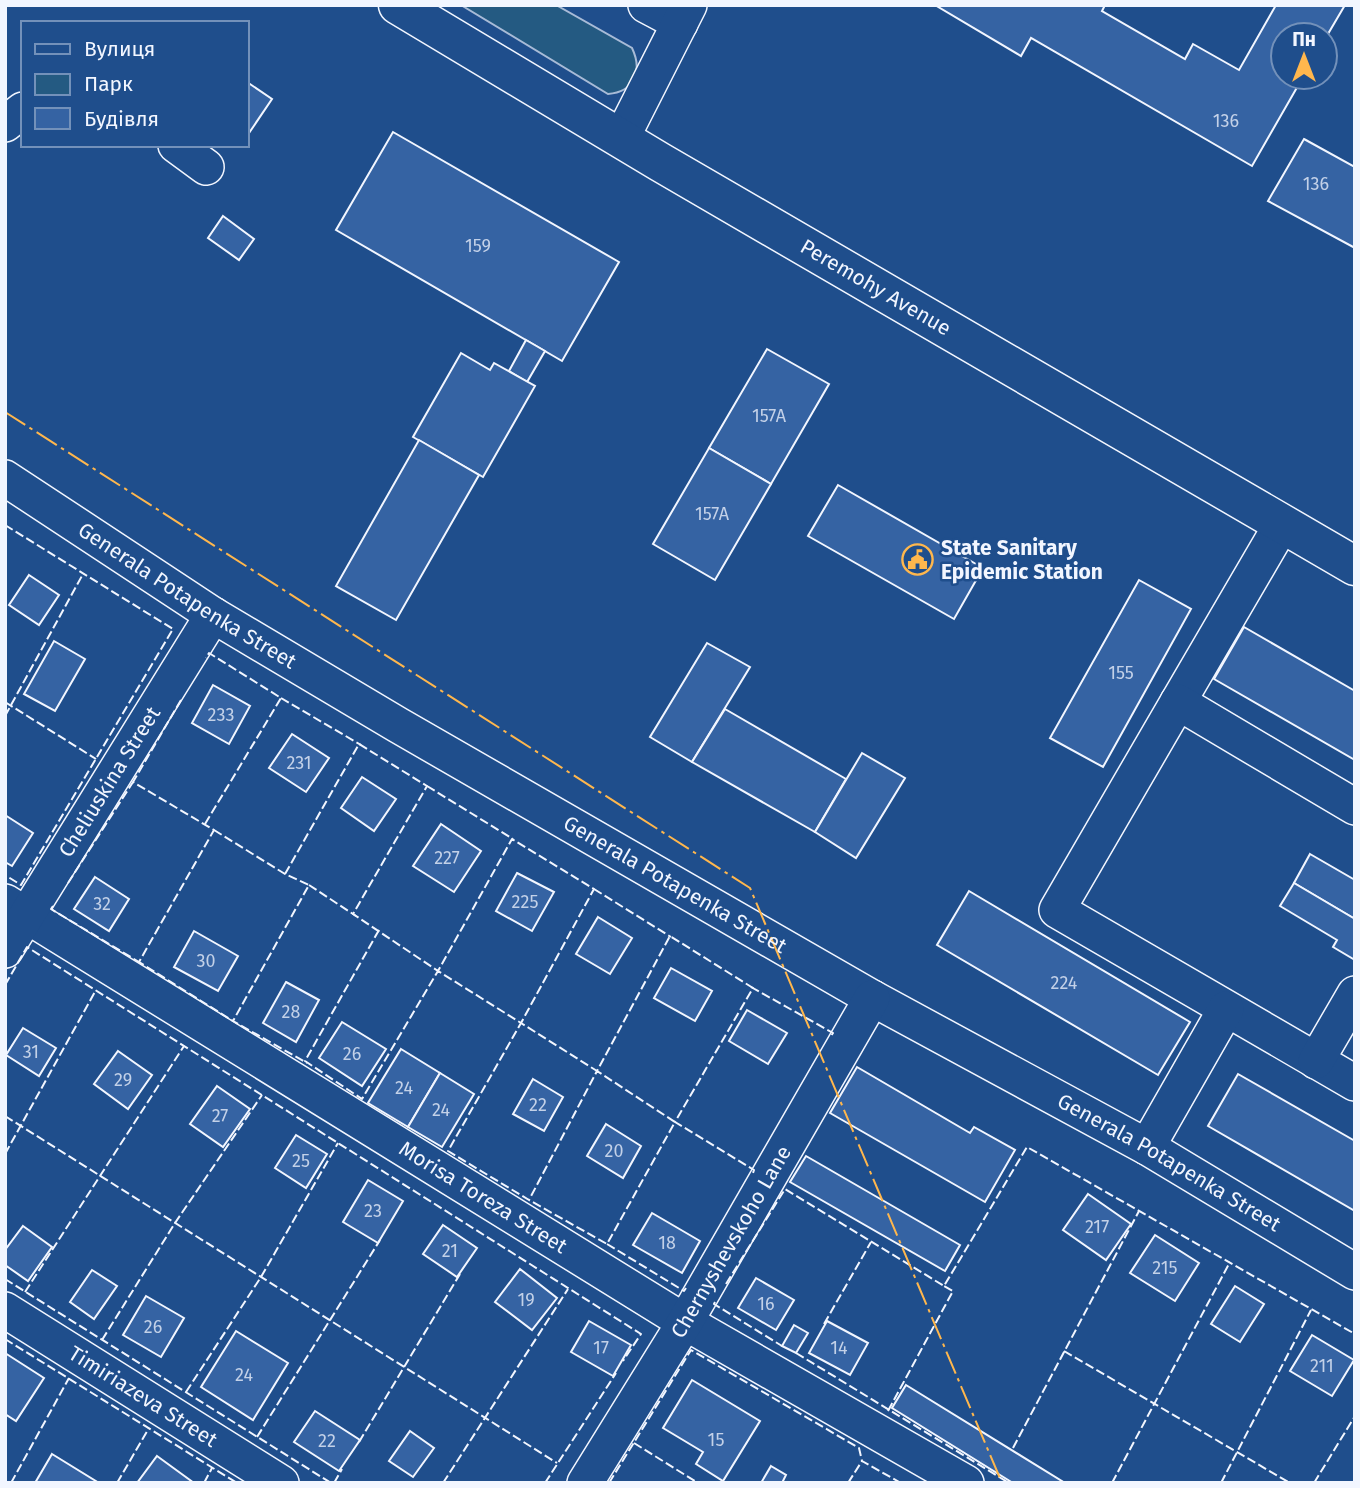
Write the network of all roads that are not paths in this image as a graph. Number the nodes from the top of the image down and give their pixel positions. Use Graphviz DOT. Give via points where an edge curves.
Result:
graph roads {
  1 [pos="398,5"];
  2 [pos="646,5"];
  3 [pos="684,14"];
  4 [pos="21,112"];
  5 [pos="5,124"];
  6 [pos="621,139"];
  7 [pos="179,147"];
  8 [pos="206,167"];
  9 [pos="5,478"];
  10 [pos="1282,524"];
  11 [pos="1355,566"];
  12 [pos="214,615"];
  13 [pos="1178,702"];
  14 [pos="1355,807"];
  15 [pos="16,909"];
  16 [pos="5,950"];
  17 [pos="1355,994"];
  18 [pos="872,998"];
  19 [pos="1226,1009"];
  20 [pos="1316,1061"];
  21 [pos="1355,1083"];
  22 [pos="1147,1147"];
  23 [pos="1355,1272"];
  24 [pos="5,1310"];
  25 [pos="685,1322"];
  26 [pos="281,1483"];
  27 [pos="585,1483"];
  28 [pos="966,1483"];
  1 -- 6 [label="main road, Peremohy Avenue"];
  2 -- 3 [label="street"];
  3 -- 6 [label="street"];
  4 -- 5 [label="street"];
  6 -- 10 [label="main road, Peremohy Avenue"];
  7 -- 8 [label="street"];
  9 -- 12 [label="street, Generala Potapenka Street"];
  10 -- 11 [label="main road, Peremohy Avenue"];
  10 -- 13 [label="street"];
  12 -- 15 [label="street, Cheliuskina Street"];
  12 -- 18 [label="street, Generala Potapenka Street"];
  13 -- 14 [label="street"];
  13 -- 19 [label="street" via="1057,910"];
  15 -- 16 [label="street, Cheliuskina Street"];
  15 -- 25 [label="street, Morisa Toreza Street"];
  17 -- 20 [label="street"];
  18 -- 22 [label="street, Generala Potapenka Street"];
  18 -- 25 [label="street, Chernyshevskoho Lane"];
  19 -- 20 [label="street"];
  19 -- 22 [label="street"];
  20 -- 21 [label="street"];
  22 -- 23 [label="street, Generala Potapenka Street"];
  24 -- 26 [label="street, Timiriazeva Street"];
  25 -- 27 [label="street, Chernyshevskoho Lane"];
  25 -- 28 [label="street, Morisa Toreza Street"];
}
